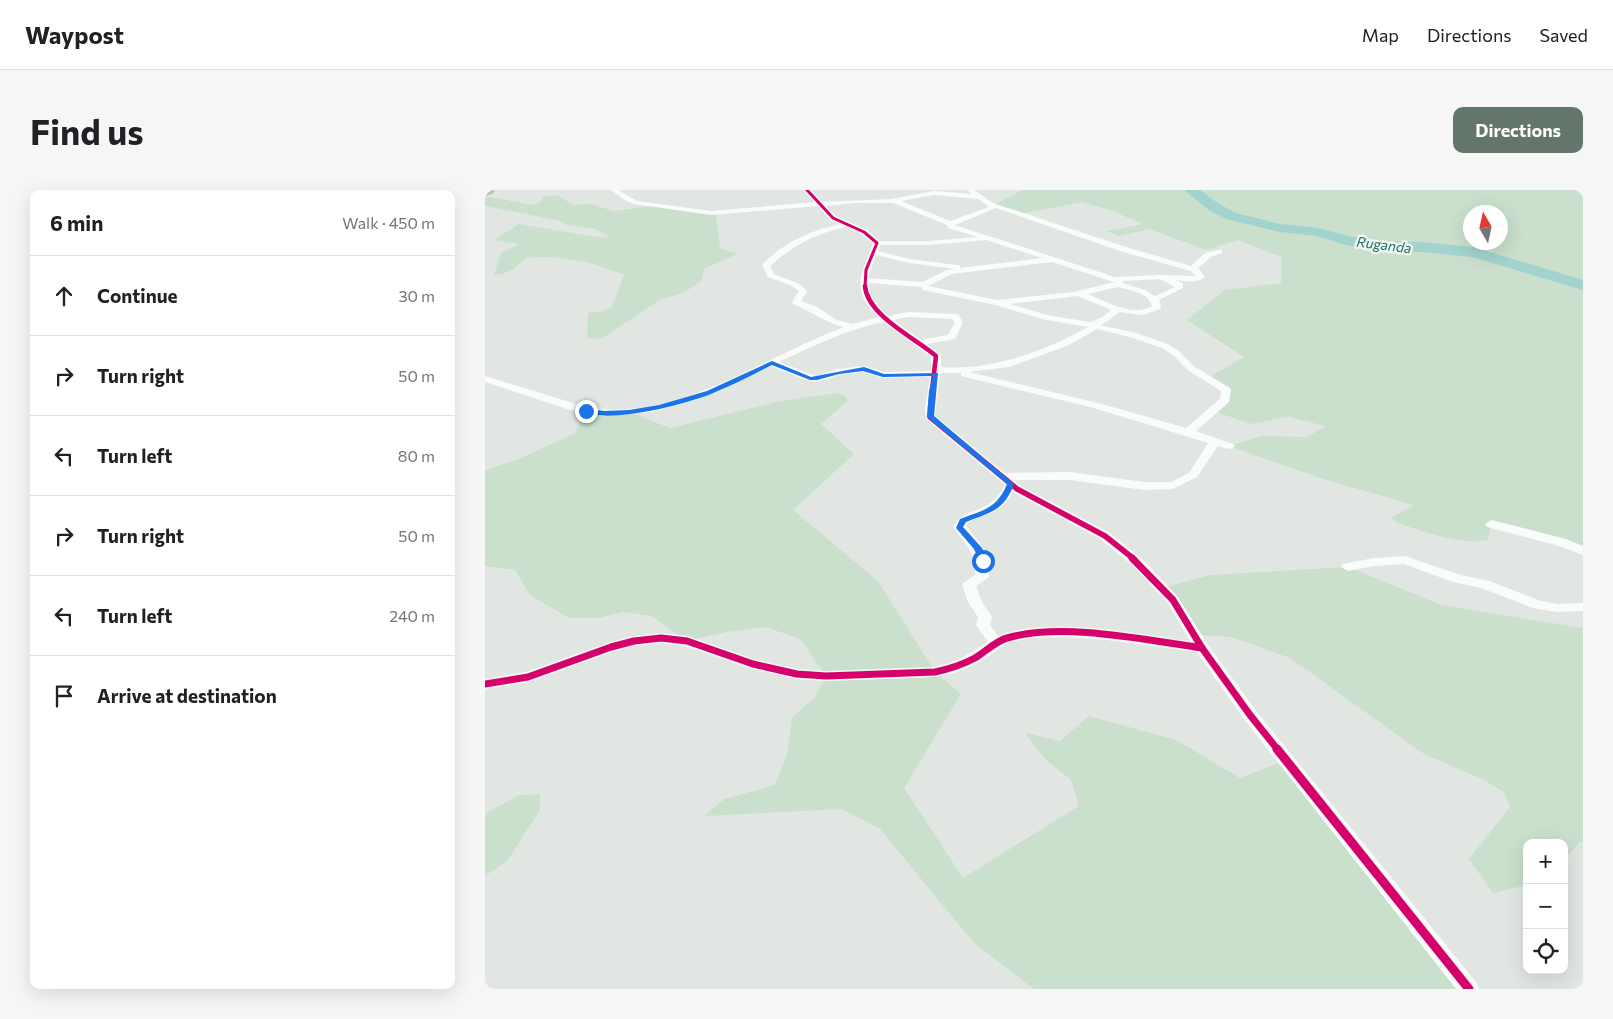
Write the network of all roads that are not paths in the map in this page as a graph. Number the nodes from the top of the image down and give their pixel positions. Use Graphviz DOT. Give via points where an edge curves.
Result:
graph roads {
  1 [pos="616,190"];
  2 [pos="807,190"];
  3 [pos="970,190"];
  4 [pos="867,193"];
  5 [pos="982,198"];
  6 [pos="874,200"];
  7 [pos="892,201"];
  8 [pos="819,205"];
  9 [pos="993,205"];
  10 [pos="951,224"];
  11 [pos="845,225"];
  12 [pos="989,238"];
  13 [pos="876,248"];
  14 [pos="1219,251"];
  15 [pos="1052,260"];
  16 [pos="968,269"];
  17 [pos="1194,269"];
  18 [pos="1160,277"];
  19 [pos="864,280"];
  20 [pos="1117,282"];
  21 [pos="923,285"];
  22 [pos="1079,294"];
  23 [pos="1155,299"];
  24 [pos="997,302"];
  25 [pos="1117,309"];
  26 [pos="885,317"];
  27 [pos="1091,325"];
  28 [pos="851,326"];
  29 [pos="921,343"];
  30 [pos="772,363"];
  31 [pos="951,371"];
  32 [pos="936,372"];
  33 [pos="485,379"];
  34 [pos="1188,432"];
  35 [pos="1215,441"];
  36 [pos="1229,446"];
  37 [pos="1006,480"];
  38 [pos="1491,524"];
  39 [pos="1583,550"];
  40 [pos="1348,567"];
  41 [pos="1583,607"];
  42 [pos="997,643"];
  43 [pos="1202,648"];
  44 [pos="485,684"];
  45 [pos="1469,989"];
  1 -- 8 [label="street" via="636,203 711,213"];
  2 -- 8 [label="street"];
  3 -- 5 [label="street"];
  4 -- 6 [label="street"];
  5 -- 7 [label="street" via="934,194"];
  5 -- 9 [label="street"];
  6 -- 7 [label="street"];
  6 -- 8 [label="street"];
  7 -- 10 [label="street"];
  8 -- 11 [label="street"];
  9 -- 10 [label="street" via="992,209"];
  9 -- 17 [label="street" via="1126,250"];
  10 -- 12 [label="street"];
  11 -- 13 [label="street" via="864,232"];
  11 -- 28 [label="street" via="804,238 766,265 771,277 793,282 801,288 803,291 795,302 835,322"];
  12 -- 13 [label="street"];
  12 -- 15 [label="street"];
  13 -- 16 [label="street" via="909,261"];
  13 -- 19 [label="street"];
  14 -- 17 [label="street" via="1207,255"];
  15 -- 16 [label="street"];
  15 -- 20 [label="street"];
  16 -- 21 [label="street" via="940,275"];
  17 -- 18 [label="street" via="1201,277"];
  18 -- 20 [label="street"];
  18 -- 23 [label="street" via="1180,285"];
  19 -- 21 [label="street"];
  19 -- 26 [label="street" via="869,302"];
  20 -- 22 [label="street"];
  20 -- 23 [label="street"];
  21 -- 24 [label="street"];
  22 -- 24 [label="street"];
  22 -- 25 [label="street"];
  23 -- 25 [label="street" via="1157,307 1149,313"];
  24 -- 27 [label="street" via="1045,317"];
  25 -- 27 [label="street" via="1104,320"];
  26 -- 28 [label="street"];
  26 -- 29 [label="street"];
  26 -- 29 [label="street" via="955,316 959,322 952,337"];
  27 -- 31 [label="street" via="1093,328 1089,331 1064,344 1017,362"];
  27 -- 34 [label="street" via="1165,346 1192,370 1226,390 1225,400"];
  28 -- 30 [label="street"];
  29 -- 32 [label="street" via="936,356"];
  30 -- 32 [label="street" via="817,379 864,369 883,376"];
  30 -- 33 [label="street" via="710,393 629,412 586,411"];
  31 -- 32 [label="street"];
  31 -- 34 [label="street" via="1069,397"];
  32 -- 37 [label="street" via="930,417"];
  34 -- 35 [label="street"];
  35 -- 36 [label="street"];
  35 -- 37 [label="street" via="1193,475 1173,485 1144,486 1071,476"];
  37 -- 42 [label="street" via="1005,497 996,508 963,520 959,528 978,548 983,561 983,577 969,584 970,593 985,616 983,625"];
  37 -- 43 [label="street" via="1105,536 1137,562 1173,600"];
  38 -- 39 [label="street"];
  40 -- 41 [label="street" via="1405,560 1458,579 1484,584 1538,606"];
  42 -- 43 [label="street" via="1030,633 1066,632"];
  42 -- 44 [label="street" via="973,659 935,672 826,676 797,674 753,664 687,641 661,638 611,647 528,677"];
  43 -- 45 [label="street" via="1250,715"];
}
